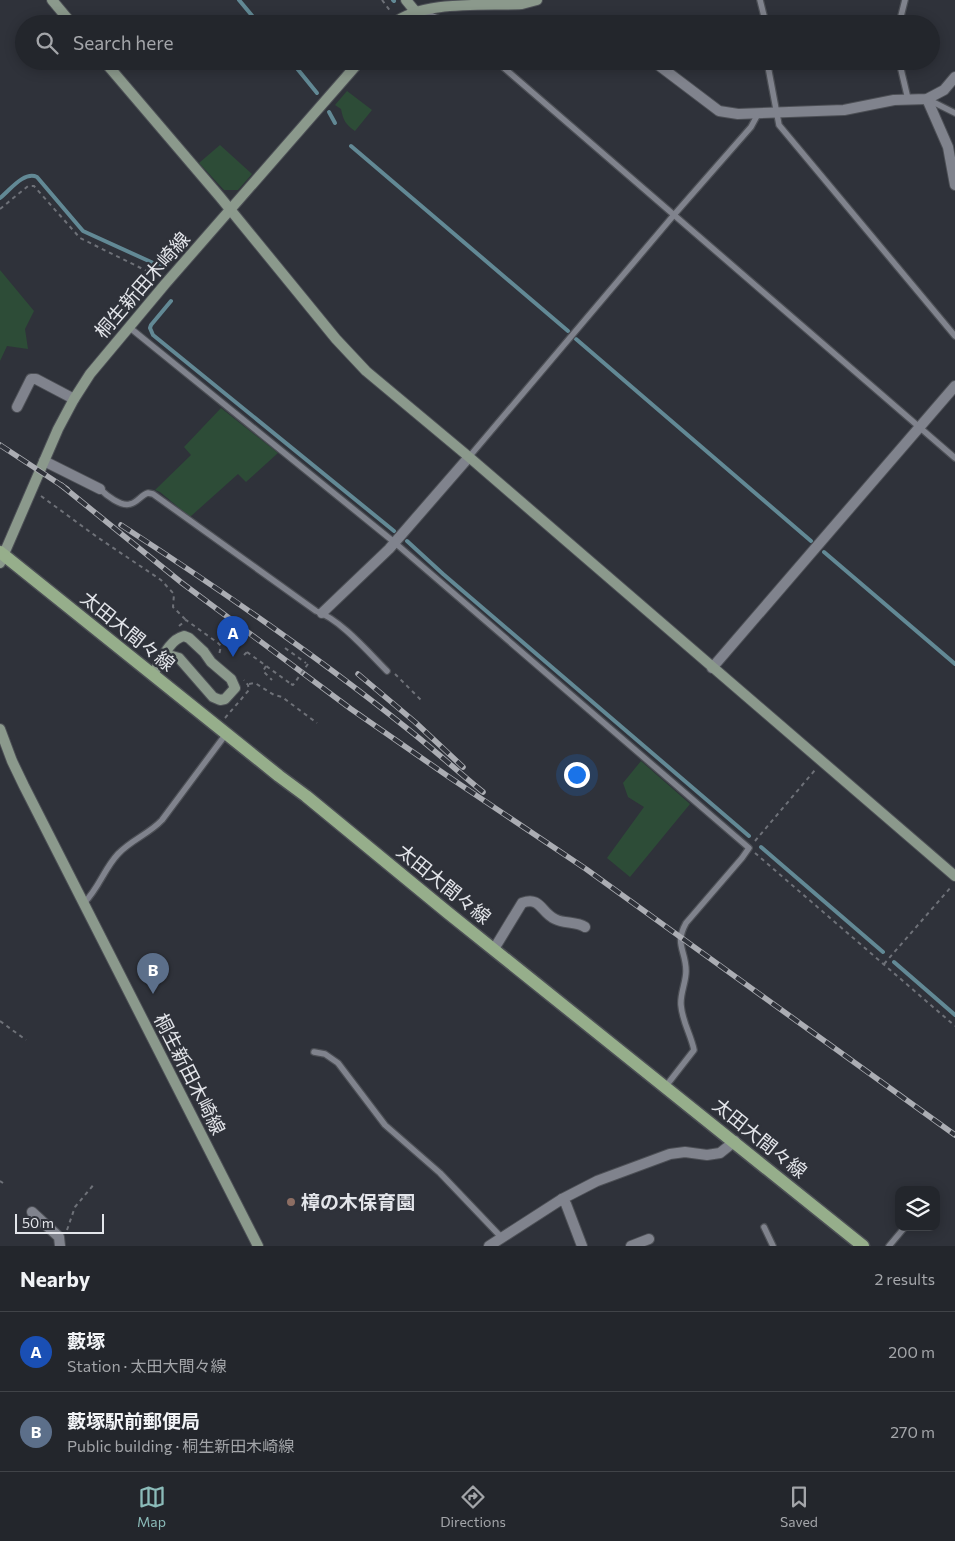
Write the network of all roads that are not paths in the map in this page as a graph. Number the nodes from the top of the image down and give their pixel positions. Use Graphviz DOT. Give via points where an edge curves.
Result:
graph roads {
  1 [pos="52,0"];
  2 [pos="406,0"];
  3 [pos="537,0"];
  4 [pos="760,0"];
  5 [pos="905,0"];
  6 [pos="414,11"];
  7 [pos="64,15"];
  8 [pos="407,15"];
  9 [pos="424,15"];
  10 [pos="764,15"];
  11 [pos="901,15"];
  12 [pos="112,70"];
  13 [pos="352,70"];
  14 [pos="506,70"];
  15 [pos="665,70"];
  16 [pos="769,70"];
  17 [pos="901,70"];
  18 [pos="955,78"];
  19 [pos="908,99"];
  20 [pos="927,99"];
  21 [pos="778,112"];
  22 [pos="955,113"];
  23 [pos="758,114"];
  24 [pos="955,185"];
  25 [pos="230,210"];
  26 [pos="673,216"];
  27 [pos="129,327"];
  28 [pos="955,336"];
  29 [pos="955,386"];
  30 [pos="74,399"];
  31 [pos="17,407"];
  32 [pos="919,428"];
  33 [pos="469,457"];
  34 [pos="955,458"];
  35 [pos="44,461"];
  36 [pos="100,490"];
  37 [pos="394,542"];
  38 [pos="1,557"];
  39 [pos="322,613"];
  40 [pos="712,668"];
  41 [pos="156,670"];
  42 [pos="387,671"];
  43 [pos="0,729"];
  44 [pos="226,734"];
  45 [pos="955,876"];
  46 [pos="84,903"];
  47 [pos="586,927"];
  48 [pos="494,949"];
  49 [pos="314,1052"];
  50 [pos="666,1086"];
  51 [pos="735,1141"];
  52 [pos="562,1199"];
  53 [pos="32,1212"];
  54 [pos="764,1227"];
  55 [pos="902,1231"];
  56 [pos="502,1238"];
  57 [pos="649,1239"];
  58 [pos="60,1246"];
  59 [pos="258,1246"];
  60 [pos="489,1246"];
  61 [pos="582,1246"];
  62 [pos="631,1246"];
  63 [pos="773,1246"];
  64 [pos="864,1246"];
  65 [pos="889,1246"];
  1 -- 7 [label="street"];
  2 -- 6 [label="street"];
  3 -- 6 [label="street" via="522,4 433,6"];
  4 -- 10 [label="lane"];
  5 -- 11 [label="lane"];
  6 -- 8 [label="street"];
  6 -- 9 [label="street"];
  12 -- 25 [label="street"];
  13 -- 25 [label="street, 桐生新田木崎線"];
  14 -- 26 [label="lane"];
  15 -- 23 [label="street" via="719,111"];
  16 -- 21 [label="lane"];
  17 -- 19 [label="lane"];
  18 -- 20 [label="street" via="944,90"];
  19 -- 20 [label="street"];
  19 -- 21 [label="street" via="844,110"];
  20 -- 22 [label="lane"];
  20 -- 24 [label="street" via="948,147"];
  21 -- 23 [label="street"];
  21 -- 28 [label="lane" via="780,125"];
  23 -- 26 [label="lane" via="751,127"];
  25 -- 27 [label="street, 桐生新田木崎線"];
  25 -- 33 [label="street" via="366,371"];
  26 -- 32 [label="lane"];
  26 -- 33 [label="lane"];
  27 -- 30 [label="street, 桐生新田木崎線" via="98,362"];
  27 -- 37 [label="lane"];
  29 -- 32 [label="street"];
  30 -- 31 [label="street" via="36,379 31,380"];
  30 -- 35 [label="street, 桐生新田木崎線"];
  32 -- 34 [label="lane"];
  32 -- 40 [label="street"];
  33 -- 37 [label="street"];
  33 -- 40 [label="street"];
  35 -- 36 [label="street"];
  35 -- 38 [label="street, 桐生新田木崎線"];
  36 -- 39 [label="lane" via="126,505 148,493 153,494"];
  37 -- 39 [label="street"];
  37 -- 50 [label="lane" via="749,848 682,930 680,946 686,978 681,1006 694,1050"];
  38 -- 41 [label="main road, 太田大間々線"];
  39 -- 42 [label="lane"];
  40 -- 45 [label="street"];
  41 -- 41 [label="street" via="177,638 187,636 231,679 235,688 225,699 214,697 179,658 172,656"];
  41 -- 44 [label="main road, 太田大間々線"];
  43 -- 46 [label="street, 桐生新田木崎線" via="24,786"];
  44 -- 46 [label="lane" via="162,820 125,846"];
  44 -- 48 [label="main road, 太田大間々線"];
  46 -- 59 [label="street, 桐生新田木崎線"];
  47 -- 48 [label="street" via="557,920 537,903 526,901"];
  48 -- 50 [label="main road, 太田大間々線"];
  49 -- 56 [label="lane" via="325,1054 338,1063 385,1125 440,1173"];
  50 -- 51 [label="main road, 太田大間々線"];
  51 -- 52 [label="street" via="726,1150 715,1154 670,1154 597,1181"];
  51 -- 64 [label="main road, 太田大間々線"];
  52 -- 56 [label="street"];
  52 -- 61 [label="street"];
  53 -- 58 [label="street" via="59,1237"];
  54 -- 63 [label="lane"];
  55 -- 65 [label="lane"];
  56 -- 60 [label="street"];
  57 -- 62 [label="street"];
}
